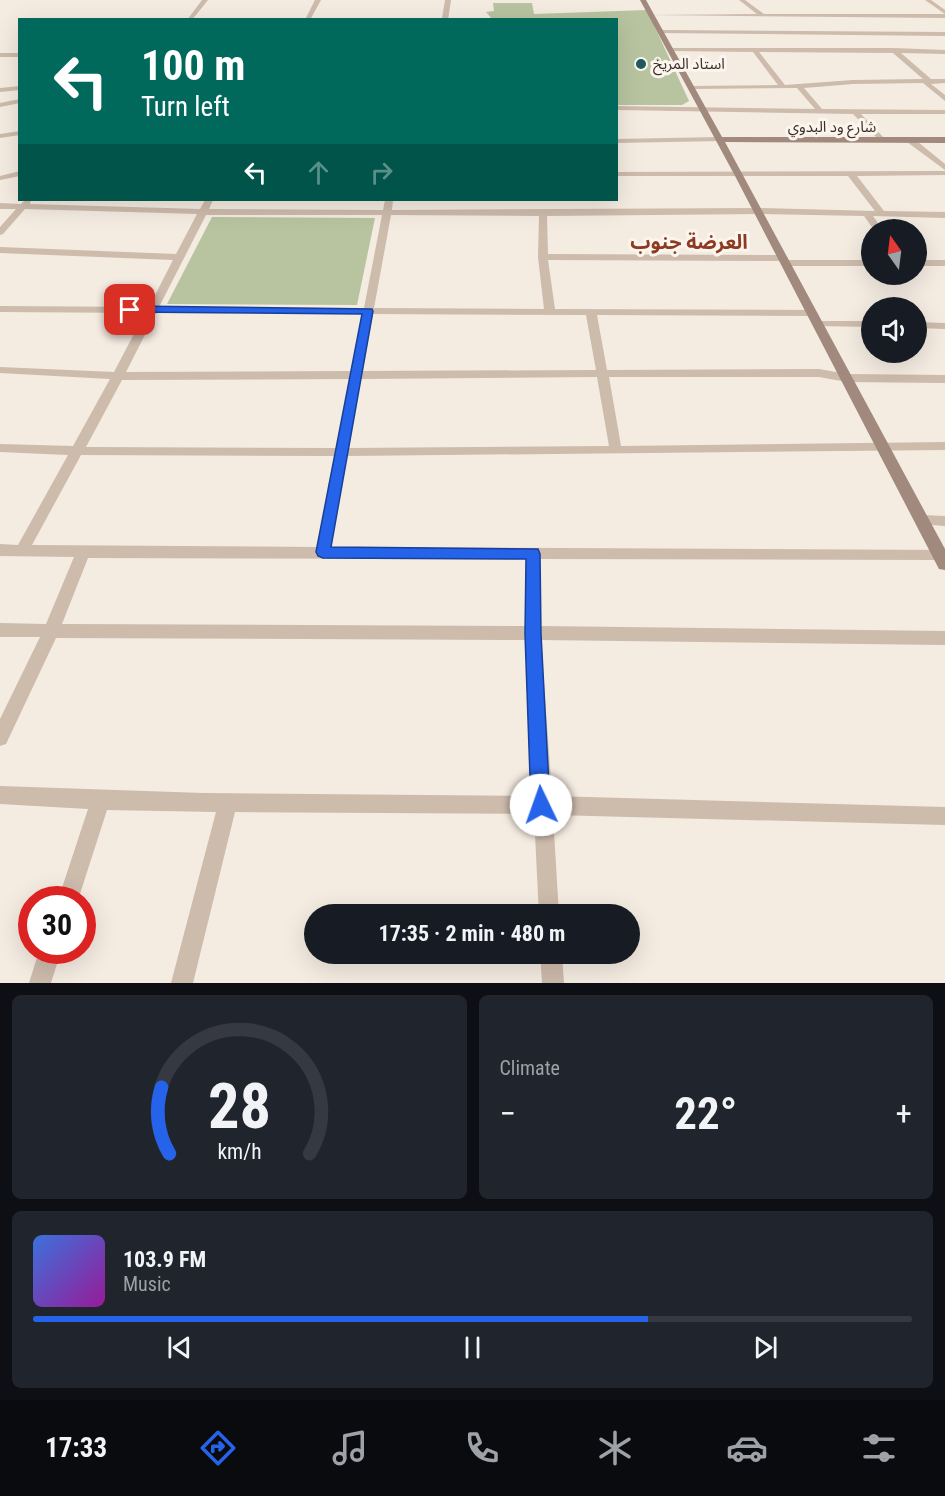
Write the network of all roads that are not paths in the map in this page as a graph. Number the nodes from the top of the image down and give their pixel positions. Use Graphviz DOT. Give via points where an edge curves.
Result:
graph roads {
  1 [pos="205,0"];
  2 [pos="318,0"];
  3 [pos="448,0"];
  4 [pos="643,0"];
  5 [pos="742,0"];
  6 [pos="928,0"];
  7 [pos="945,14"];
  8 [pos="653,15"];
  9 [pos="937,15"];
  10 [pos="762,16"];
  11 [pos="191,18"];
  12 [pos="308,18"];
  13 [pos="446,18"];
  14 [pos="771,21"];
  15 [pos="945,21"];
  16 [pos="780,27"];
  17 [pos="662,32"];
  18 [pos="788,33"];
  19 [pos="873,34"];
  20 [pos="945,34"];
  21 [pos="880,40"];
  22 [pos="888,46"];
  23 [pos="672,50"];
  24 [pos="755,51"];
  25 [pos="803,51"];
  26 [pos="895,52"];
  27 [pos="945,52"];
  28 [pos="0,55"];
  29 [pos="16,55"];
  30 [pos="0,64"];
  31 [pos="945,81"];
  32 [pos="927,82"];
  33 [pos="800,86"];
  34 [pos="783,87"];
  35 [pos="18,88"];
  36 [pos="693,88"];
  37 [pos="0,90"];
  38 [pos="945,99"];
  39 [pos="18,101"];
  40 [pos="0,105"];
  41 [pos="618,108"];
  42 [pos="704,110"];
  43 [pos="820,111"];
  44 [pos="854,111"];
  45 [pos="945,112"];
  46 [pos="18,133"];
  47 [pos="0,136"];
  48 [pos="719,139"];
  49 [pos="881,140"];
  50 [pos="910,140"];
  51 [pos="945,140"];
  52 [pos="618,141"];
  53 [pos="942,165"];
  54 [pos="945,173"];
  55 [pos="18,174"];
  56 [pos="618,174"];
  57 [pos="739,174"];
  58 [pos="851,174"];
  59 [pos="0,178"];
  60 [pos="208,201"];
  61 [pos="389,201"];
  62 [pos="574,201"];
  63 [pos="27,202"];
  64 [pos="0,206"];
  65 [pos="203,212"];
  66 [pos="759,212"];
  67 [pos="386,213"];
  68 [pos="543,213"];
  69 [pos="577,213"];
  70 [pos="867,214"];
  71 [pos="882,214"];
  72 [pos="945,215"];
  73 [pos="871,219"];
  74 [pos="0,232"];
  75 [pos="0,250"];
  76 [pos="179,257"];
  77 [pos="543,257"];
  78 [pos="785,261"];
  79 [pos="861,263"];
  80 [pos="927,263"];
  81 [pos="945,263"];
  82 [pos="0,309"];
  83 [pos="151,310"];
  84 [pos="368,311"];
  85 [pos="550,312"];
  86 [pos="591,312"];
  87 [pos="816,318"];
  88 [pos="861,323"];
  89 [pos="927,325"];
  90 [pos="945,326"];
  91 [pos="0,370"];
  92 [pos="601,375"];
  93 [pos="118,376"];
  94 [pos="356,376"];
  95 [pos="847,378"];
  96 [pos="945,379"];
  97 [pos="945,446"];
  98 [pos="885,447"];
  99 [pos="0,448"];
  100 [pos="616,451"];
  101 [pos="76,452"];
  102 [pos="341,452"];
  103 [pos="923,520"];
  104 [pos="945,521"];
  105 [pos="0,549"];
  106 [pos="22,551"];
  107 [pos="83,552"];
  108 [pos="323,552"];
  109 [pos="533,554"];
  110 [pos="942,559"];
  111 [pos="0,630"];
  112 [pos="51,631"];
  113 [pos="533,634"];
  114 [pos="945,638"];
  115 [pos="0,738"];
  116 [pos="0,795"];
  117 [pos="100,801"];
  118 [pos="228,804"];
  119 [pos="541,805"];
  120 [pos="945,816"];
  121 [pos="73,886"];
  122 [pos="548,904"];
  123 [pos="47,964"];
  124 [pos="552,964"];
  125 [pos="40,983"];
  126 [pos="182,983"];
  127 [pos="553,983"];
  1 -- 11 [label="street"];
  2 -- 12 [label="street"];
  3 -- 13 [label="street"];
  4 -- 8 [label="street"];
  5 -- 10 [label="street"];
  6 -- 7 [label="street"];
  7 -- 9 [label="street"];
  8 -- 10 [label="street"];
  8 -- 17 [label="street"];
  9 -- 10 [label="street"];
  9 -- 15 [label="street"];
  10 -- 14 [label="street"];
  16 -- 18 [label="street"];
  17 -- 18 [label="street"];
  17 -- 23 [label="street"];
  18 -- 19 [label="street"];
  18 -- 25 [label="street"];
  19 -- 20 [label="street"];
  19 -- 21 [label="street"];
  22 -- 26 [label="street"];
  23 -- 24 [label="street"];
  23 -- 36 [label="street"];
  24 -- 25 [label="street"];
  24 -- 34 [label="street"];
  25 -- 26 [label="street"];
  26 -- 27 [label="street"];
  26 -- 32 [label="street"];
  28 -- 29 [label="street"];
  29 -- 30 [label="street"];
  31 -- 32 [label="street"];
  32 -- 33 [label="street"];
  32 -- 38 [label="street"];
  33 -- 34 [label="street"];
  33 -- 43 [label="street"];
  34 -- 36 [label="street"];
  35 -- 37 [label="street"];
  36 -- 42 [label="street"];
  39 -- 40 [label="street"];
  41 -- 42 [label="street"];
  42 -- 43 [label="street"];
  42 -- 48 [label="street"];
  43 -- 44 [label="street"];
  44 -- 45 [label="street"];
  44 -- 49 [label="street"];
  46 -- 47 [label="street"];
  48 -- 49 [label="street, شارع ود البدوي"];
  48 -- 52 [label="street"];
  48 -- 57 [label="street"];
  49 -- 50 [label="street, شارع ود البدوي"];
  50 -- 51 [label="street, شارع ود البدوي"];
  50 -- 53 [label="street"];
  54 -- 58 [label="street"];
  55 -- 59 [label="street"];
  56 -- 57 [label="street"];
  57 -- 58 [label="street"];
  57 -- 66 [label="street"];
  58 -- 71 [label="street"];
  60 -- 65 [label="street"];
  61 -- 67 [label="street"];
  62 -- 69 [label="street"];
  63 -- 64 [label="street"];
  63 -- 65 [label="street"];
  63 -- 74 [label="street"];
  65 -- 67 [label="street"];
  65 -- 76 [label="street"];
  66 -- 69 [label="street"];
  66 -- 70 [label="street"];
  66 -- 78 [label="street"];
  67 -- 68 [label="street"];
  67 -- 84 [label="street"];
  68 -- 69 [label="street"];
  68 -- 77 [label="street"];
  70 -- 71 [label="street"];
  70 -- 73 [label="street"];
  71 -- 72 [label="street"];
  75 -- 76 [label="street"];
  76 -- 83 [label="street"];
  77 -- 78 [label="street"];
  77 -- 85 [label="street"];
  78 -- 79 [label="street"];
  78 -- 87 [label="street"];
  80 -- 81 [label="street"];
  82 -- 83 [label="street"];
  83 -- 84 [label="street"];
  83 -- 93 [label="street"];
  84 -- 85 [label="street"];
  84 -- 94 [label="street"];
  85 -- 86 [label="street"];
  86 -- 87 [label="street"];
  86 -- 92 [label="street"];
  87 -- 88 [label="street"];
  87 -- 95 [label="street"];
  89 -- 90 [label="street"];
  91 -- 93 [label="street"];
  92 -- 94 [label="street"];
  92 -- 95 [label="street" via="819,373"];
  92 -- 100 [label="street"];
  93 -- 94 [label="street"];
  93 -- 101 [label="street"];
  94 -- 102 [label="street"];
  95 -- 96 [label="street"];
  95 -- 98 [label="street"];
  97 -- 98 [label="street"];
  98 -- 100 [label="street"];
  98 -- 103 [label="street"];
  99 -- 101 [label="street"];
  100 -- 102 [label="street"];
  101 -- 102 [label="street"];
  101 -- 106 [label="street"];
  102 -- 108 [label="street"];
  103 -- 104 [label="street"];
  103 -- 110 [label="street"];
  105 -- 106 [label="street"];
  106 -- 107 [label="street"];
  107 -- 108 [label="street"];
  107 -- 112 [label="street"];
  108 -- 109 [label="street"];
  109 -- 110 [label="street"];
  109 -- 113 [label="street"];
  111 -- 112 [label="street"];
  112 -- 113 [label="street"];
  112 -- 115 [label="street"];
  113 -- 114 [label="street" via="651,632"];
  113 -- 119 [label="street"];
  116 -- 117 [label="street"];
  117 -- 118 [label="street"];
  117 -- 121 [label="street"];
  118 -- 119 [label="street"];
  118 -- 126 [label="street"];
  119 -- 120 [label="street"];
  119 -- 122 [label="street"];
  123 -- 125 [label="street"];
  124 -- 127 [label="street"];
}
